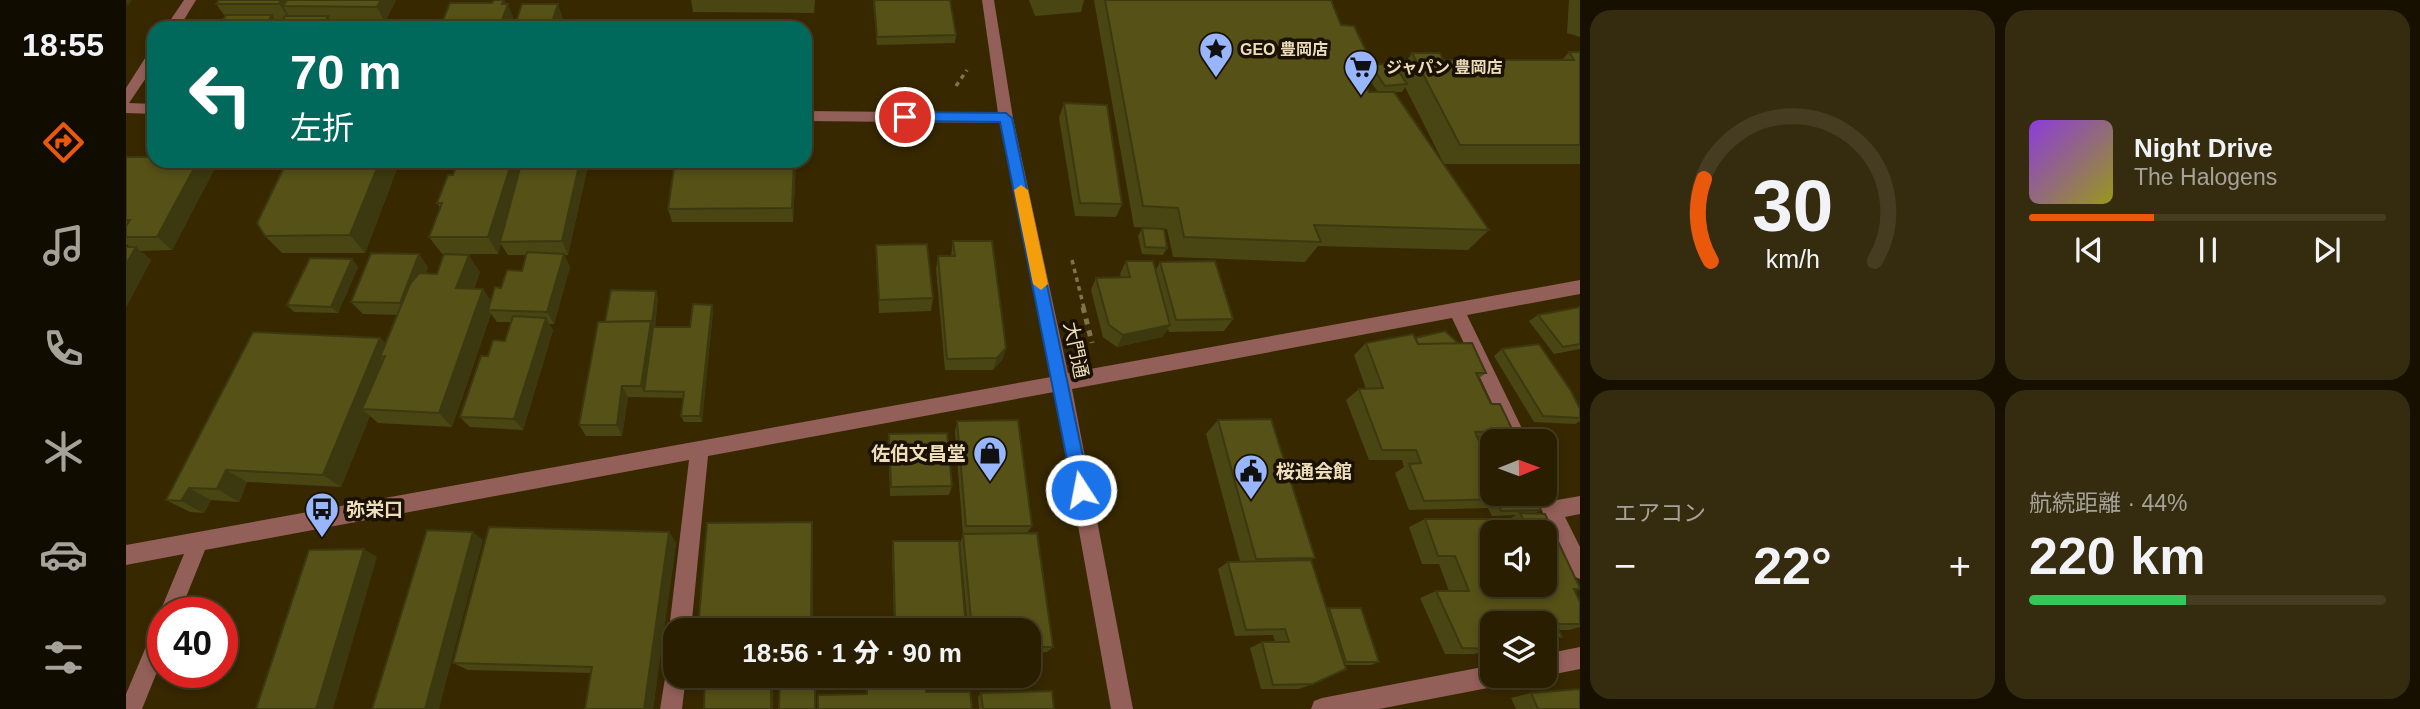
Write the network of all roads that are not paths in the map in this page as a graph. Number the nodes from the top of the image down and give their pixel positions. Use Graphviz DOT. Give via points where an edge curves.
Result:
graph roads {
  1 [pos="190,0"];
  2 [pos="988,0"];
  3 [pos="176,21"];
  4 [pos="147,66"];
  5 [pos="126,99"];
  6 [pos="126,108"];
  7 [pos="147,109"];
  8 [pos="812,116"];
  9 [pos="1006,118"];
  10 [pos="1580,287"];
  11 [pos="1457,309"];
  12 [pos="1061,380"];
  13 [pos="1513,429"];
  14 [pos="700,447"];
  15 [pos="1558,503"];
  16 [pos="1580,505"];
  17 [pos="1550,506"];
  18 [pos="199,541"];
  19 [pos="126,555"];
  20 [pos="1580,569"];
  21 [pos="176,597"];
  22 [pos="681,618"];
  23 [pos="1580,659"];
  24 [pos="1557,663"];
  25 [pos="147,670"];
  26 [pos="1480,679"];
  27 [pos="674,688"];
  28 [pos="131,709"];
  29 [pos="671,709"];
  30 [pos="1122,709"];
  31 [pos="1322,709"];
  1 -- 3 [label="street"];
  2 -- 9 [label="street, 大門通"];
  4 -- 5 [label="street"];
  6 -- 7 [label="street"];
  8 -- 9 [label="street"];
  9 -- 12 [label="street, 大門通"];
  10 -- 11 [label="street"];
  11 -- 12 [label="street"];
  11 -- 13 [label="street"];
  12 -- 14 [label="street"];
  12 -- 30 [label="street, 大門通"];
  14 -- 18 [label="street"];
  14 -- 22 [label="street"];
  15 -- 16 [label="street"];
  17 -- 20 [label="street"];
  18 -- 19 [label="street"];
  18 -- 21 [label="street"];
  23 -- 24 [label="street"];
  25 -- 28 [label="street"];
  26 -- 31 [label="street"];
  27 -- 29 [label="street"];
}
